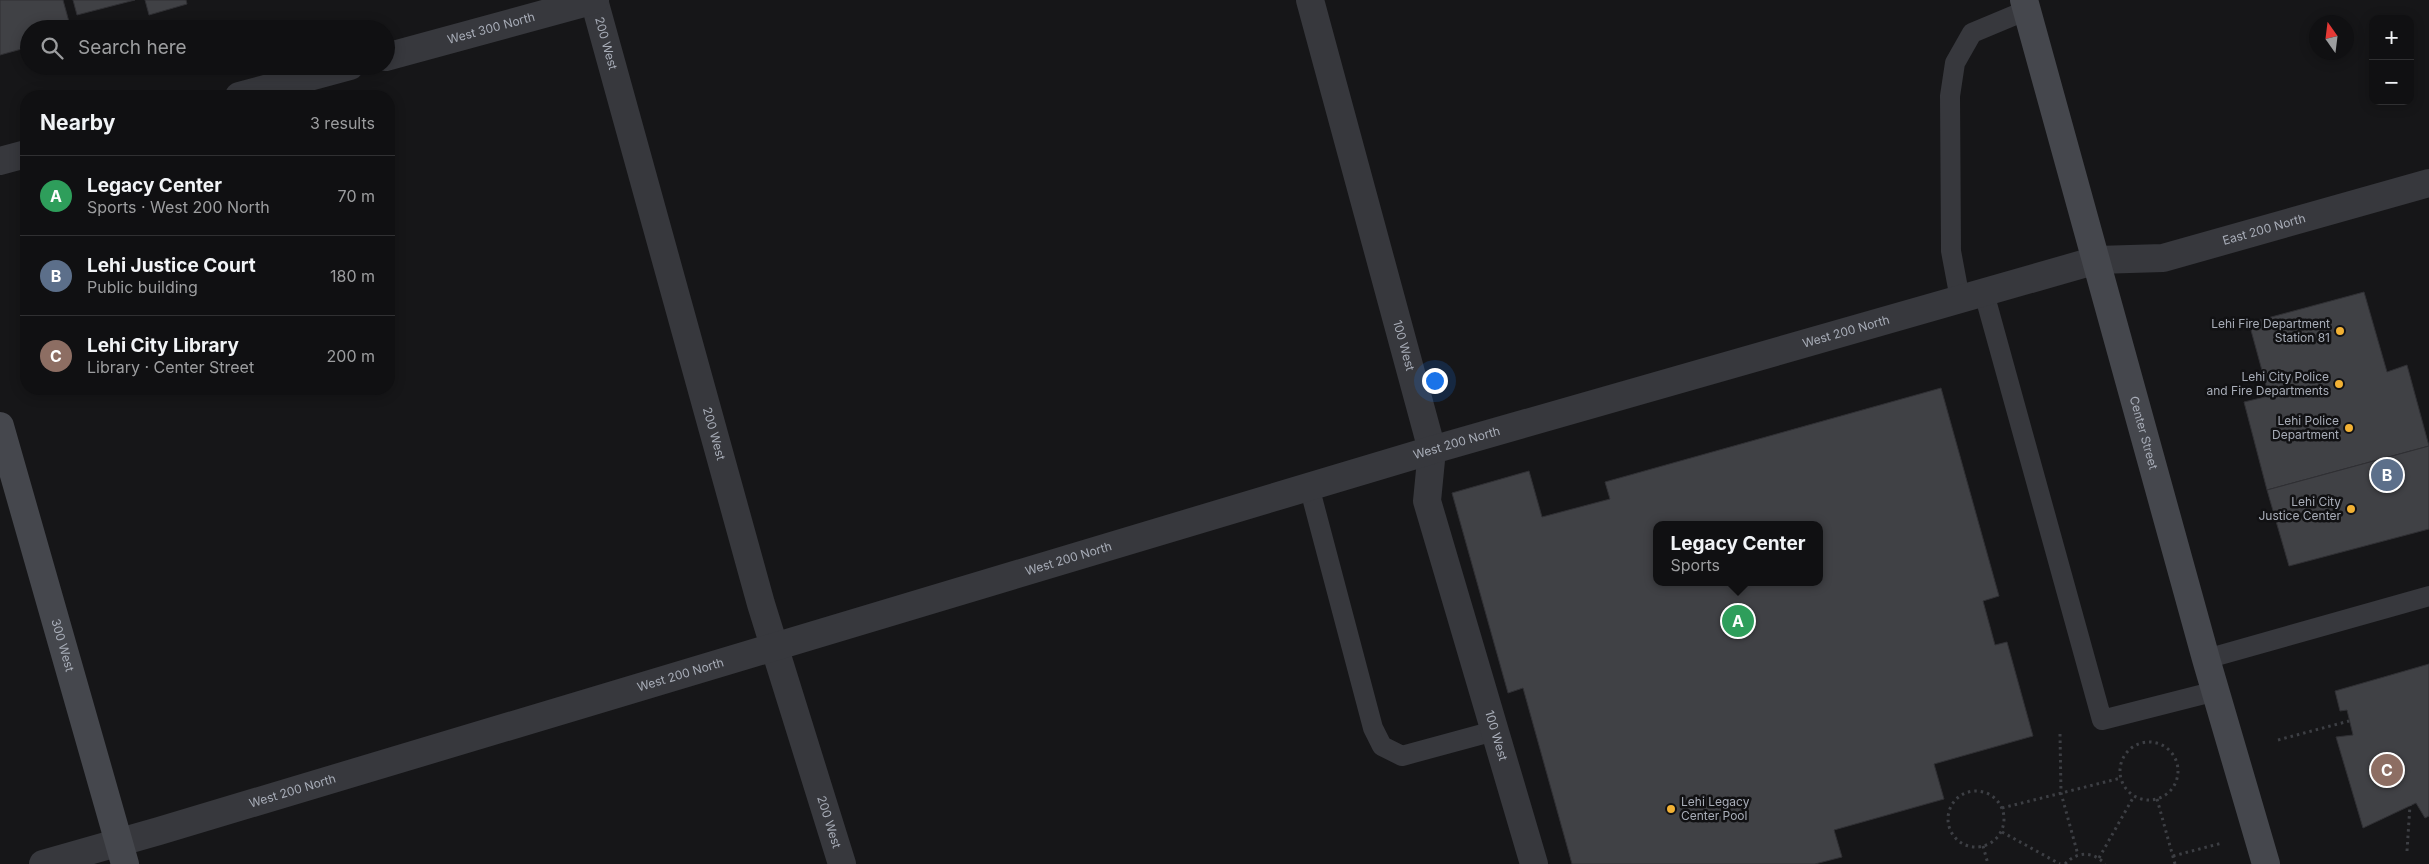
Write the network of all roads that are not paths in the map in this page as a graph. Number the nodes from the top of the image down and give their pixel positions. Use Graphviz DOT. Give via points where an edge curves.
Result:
graph roads {
  1 [pos="594,0"];
  2 [pos="1310,0"];
  3 [pos="2026,5"];
  4 [pos="395,54"];
  5 [pos="317,75"];
  6 [pos="261,90"];
  7 [pos="20,156"];
  8 [pos="0,161"];
  9 [pos="2429,182"];
  10 [pos="2097,260"];
  11 [pos="1972,296"];
  12 [pos="0,426"];
  13 [pos="1432,450"];
  14 [pos="1310,486"];
  15 [pos="2429,596"];
  16 [pos="774,647"];
  17 [pos="2206,659"];
  18 [pos="2216,691"];
  19 [pos="1494,731"];
  20 [pos="121,854"];
  21 [pos="43,864"];
  22 [pos="842,864"];
  23 [pos="1534,864"];
  24 [pos="2266,864"];
  1 -- 4 [label="street, West 300 North"];
  1 -- 16 [label="street, 200 West"];
  2 -- 13 [label="street, 100 West"];
  3 -- 10 [label="street, Center Street"];
  3 -- 11 [label="lane" via="1972,33 1954,63 1950,96 1951,251"];
  5 -- 6 [label="street"];
  7 -- 8 [label="street"];
  9 -- 10 [label="street, East 200 North" via="2163,258"];
  10 -- 11 [label="street, West 200 North"];
  10 -- 17 [label="street, Center Street"];
  11 -- 13 [label="street, West 200 North"];
  11 -- 18 [label="lane" via="2102,720"];
  12 -- 20 [label="street, 300 West"];
  13 -- 14 [label="street, West 200 North"];
  13 -- 19 [label="street, 100 West" via="1427,502"];
  14 -- 16 [label="street, West 200 North"];
  14 -- 19 [label="lane" via="1374,728 1382,746 1402,756"];
  15 -- 17 [label="lane"];
  16 -- 20 [label="street, West 200 North"];
  16 -- 22 [label="street, 200 West"];
  17 -- 18 [label="street, Center Street"];
  18 -- 24 [label="street, Center Street"];
  19 -- 23 [label="street, 100 West"];
  20 -- 21 [label="street, West 200 North"];
}
